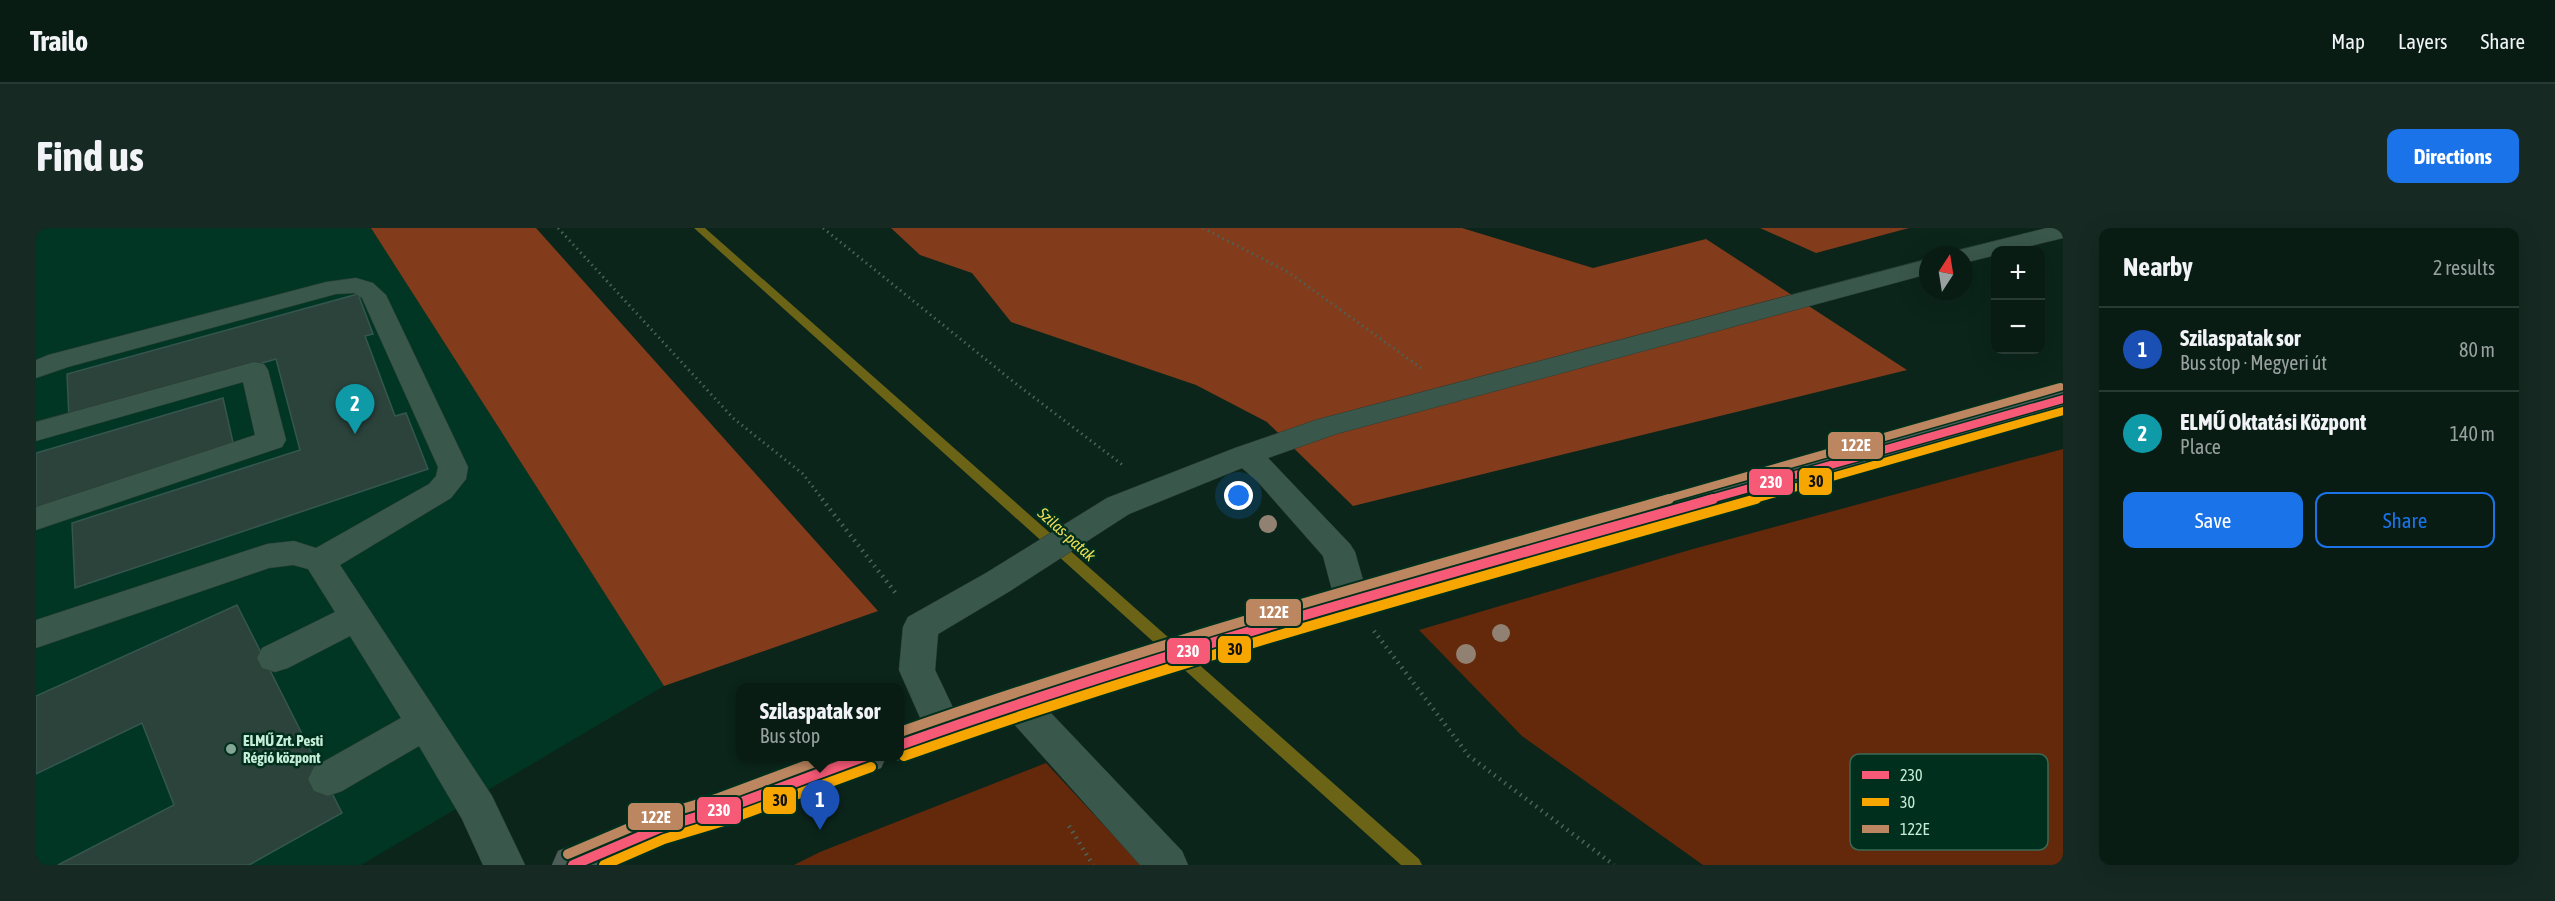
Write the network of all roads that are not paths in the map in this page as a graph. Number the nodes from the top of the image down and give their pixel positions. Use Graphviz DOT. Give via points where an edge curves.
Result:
graph roads {
  1 [pos="2063,231"];
  2 [pos="1973,254"];
  3 [pos="1919,268"];
  4 [pos="36,370"];
  5 [pos="2063,399"];
  6 [pos="36,432"];
  7 [pos="1246,455"];
  8 [pos="36,519"];
  9 [pos="320,561"];
  10 [pos="1352,601"];
  11 [pos="357,617"];
  12 [pos="36,634"];
  13 [pos="275,658"];
  14 [pos="1018,703"];
  15 [pos="425,723"];
  16 [pos="944,729"];
  17 [pos="904,744"];
  18 [pos="853,761"];
  19 [pos="328,779"];
  20 [pos="504,865"];
  21 [pos="573,865"];
  22 [pos="1167,865"];
  1 -- 2 [label="street"];
  3 -- 7 [label="street" via="1455,391 1326,427"];
  4 -- 9 [label="street" via="335,287 367,289 453,467 451,479 440,491"];
  5 -- 10 [label="main road"];
  6 -- 8 [label="street" via="254,370 270,440"];
  7 -- 10 [label="street" via="1338,552"];
  7 -- 16 [label="street" via="1118,506 921,627 917,670"];
  9 -- 11 [label="street"];
  9 -- 12 [label="street" via="294,554 267,556"];
  10 -- 14 [label="main road"];
  11 -- 13 [label="street"];
  11 -- 15 [label="street"];
  14 -- 16 [label="main road"];
  14 -- 22 [label="street"];
  15 -- 19 [label="street"];
  15 -- 20 [label="street" via="478,809"];
  16 -- 17 [label="main road"];
  18 -- 21 [label="main road" via="660,828"];
}
